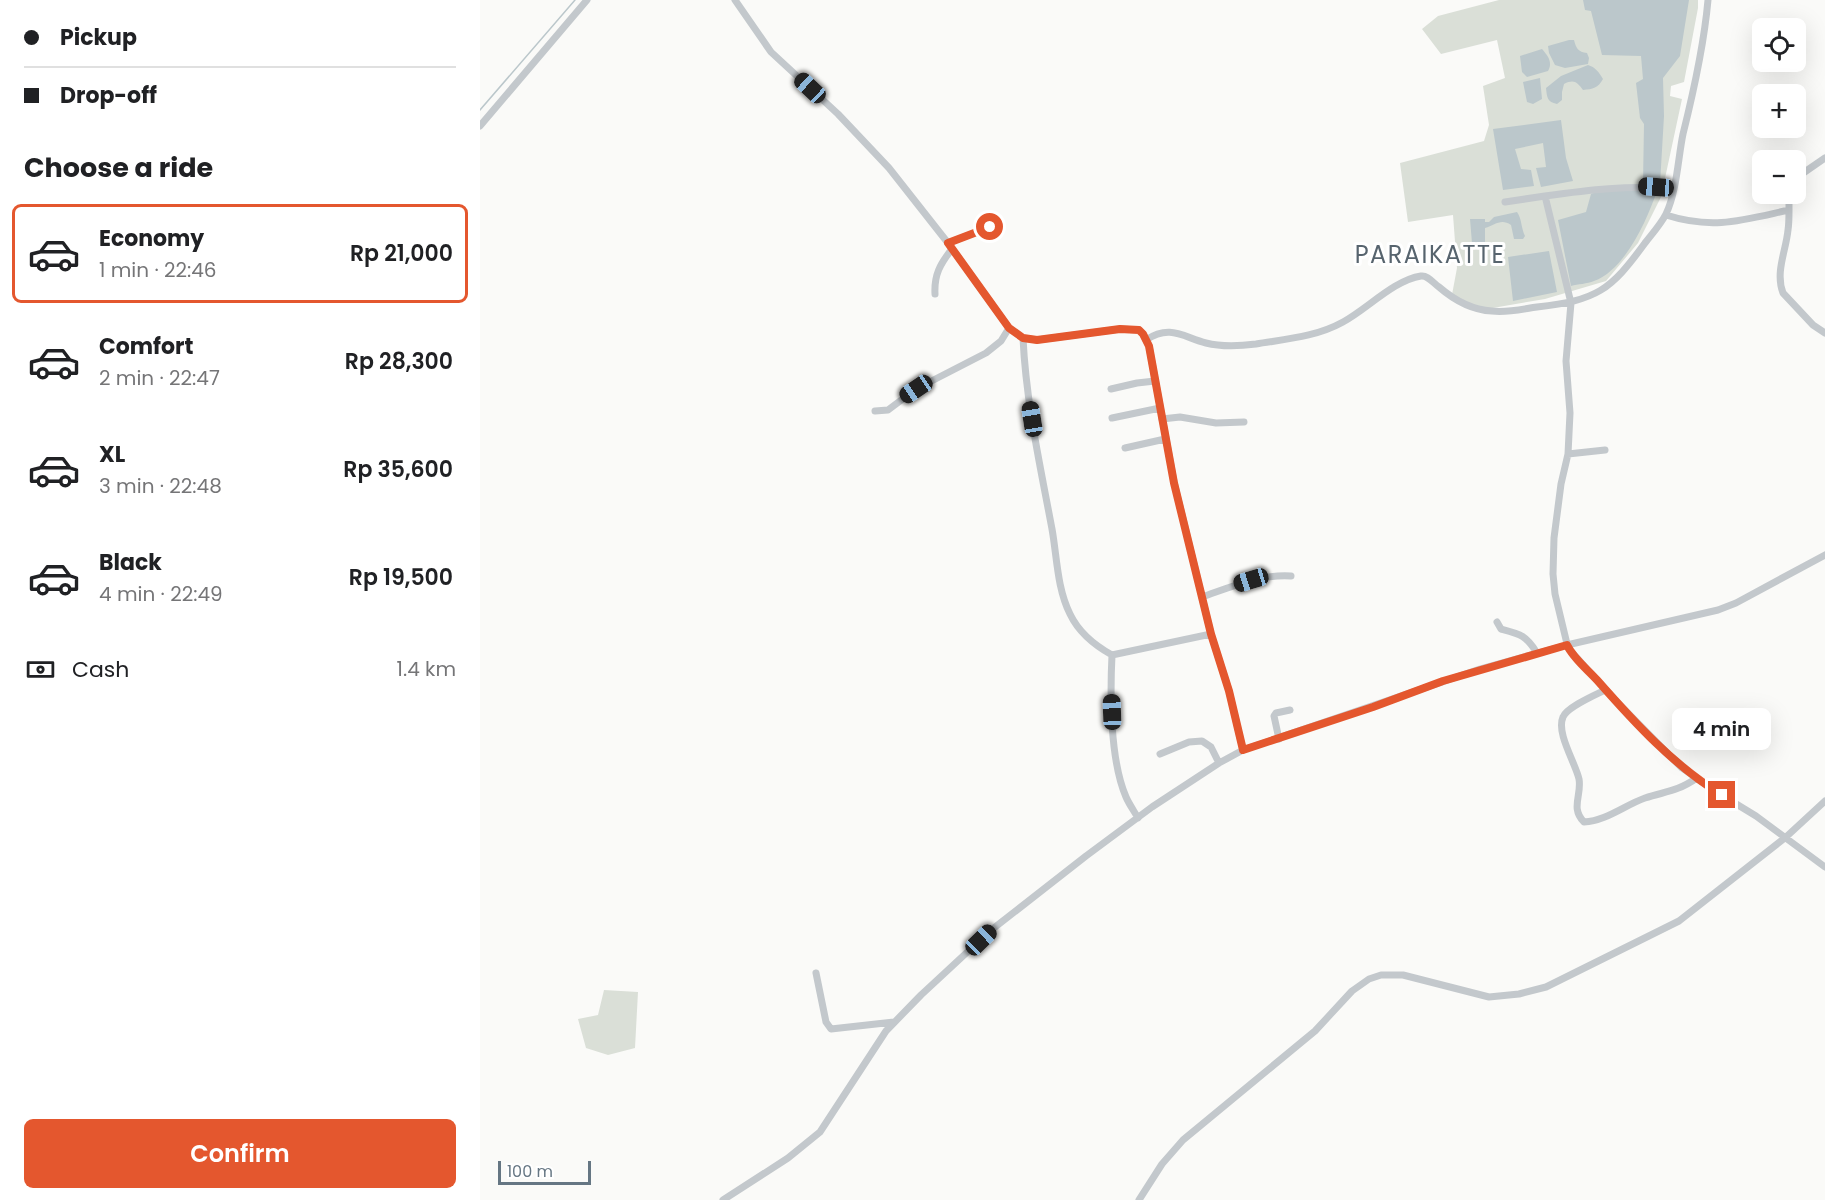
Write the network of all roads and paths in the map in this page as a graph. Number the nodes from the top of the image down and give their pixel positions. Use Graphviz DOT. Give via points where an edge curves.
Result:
graph roads {
  1 [pos="587,0"];
  2 [pos="735,0"];
  3 [pos="1708,0"];
  4 [pos="480,126"];
  5 [pos="1825,158"];
  6 [pos="1806,171"];
  7 [pos="1673,189"];
  8 [pos="1545,196"];
  9 [pos="1505,202"];
  10 [pos="1789,204"];
  11 [pos="1789,210"];
  12 [pos="1666,215"];
  13 [pos="990,227"];
  14 [pos="950,246"];
  15 [pos="936,294"];
  16 [pos="1571,303"];
  17 [pos="1009,328"];
  18 [pos="1825,333"];
  19 [pos="1023,338"];
  20 [pos="1146,340"];
  21 [pos="1155,381"];
  22 [pos="1111,390"];
  23 [pos="1160,408"];
  24 [pos="875,411"];
  25 [pos="1112,418"];
  26 [pos="1162,419"];
  27 [pos="1244,422"];
  28 [pos="1165,438"];
  29 [pos="1125,448"];
  30 [pos="1605,450"];
  31 [pos="1568,454"];
  32 [pos="1825,555"];
  33 [pos="1291,576"];
  34 [pos="1202,597"];
  35 [pos="1497,622"];
  36 [pos="1211,634"];
  37 [pos="1567,645"];
  38 [pos="1537,653"];
  39 [pos="1112,655"];
  40 [pos="1605,690"];
  41 [pos="1290,710"];
  42 [pos="1279,739"];
  43 [pos="1243,750"];
  44 [pos="1160,754"];
  45 [pos="1219,763"];
  46 [pos="1697,778"];
  47 [pos="1825,801"];
  48 [pos="1138,818"];
  49 [pos="1786,837"];
  50 [pos="1825,867"];
  51 [pos="816,973"];
  52 [pos="894,1023"];
  53 [pos="723,1200"];
  54 [pos="1139,1200"];
  1 -- 4 [label="street"];
  2 -- 14 [label="street" via="771,52 889,168"];
  3 -- 7 [label="street"];
  5 -- 6 [label="street"];
  7 -- 8 [label="street" via="1617,187"];
  7 -- 12 [label="street"];
  8 -- 9 [label="street"];
  8 -- 16 [label="street"];
  10 -- 11 [label="street"];
  11 -- 12 [label="street" via="1718,224"];
  11 -- 18 [label="street" via="1781,287 1813,325"];
  12 -- 16 [label="street" via="1619,276 1599,292"];
  13 -- 14 [label="street"];
  14 -- 15 [label="street" via="935,275"];
  14 -- 17 [label="street"];
  16 -- 20 [label="street" via="1492,311 1464,304 1428,277 1420,276 1320,333 1242,346 1206,344 1170,332"];
  16 -- 31 [label="street" via="1566,361"];
  17 -- 19 [label="street"];
  17 -- 24 [label="street" via="986,353 916,389 888,410"];
  19 -- 20 [label="street" via="1037,340 1132,328 1139,330"];
  19 -- 39 [label="street" via="1029,401 1063,593 1084,636"];
  20 -- 21 [label="street"];
  21 -- 22 [label="street"];
  21 -- 23 [label="street"];
  23 -- 25 [label="street"];
  23 -- 26 [label="street"];
  26 -- 27 [label="street"];
  26 -- 28 [label="street"];
  28 -- 29 [label="street"];
  28 -- 34 [label="street"];
  30 -- 31 [label="street"];
  31 -- 37 [label="street" via="1554,538 1555,594"];
  32 -- 37 [label="street" via="1718,610"];
  33 -- 34 [label="street" via="1251,580"];
  34 -- 36 [label="street"];
  35 -- 38 [label="street" via="1501,629 1522,635"];
  36 -- 39 [label="street"];
  36 -- 43 [label="street"];
  37 -- 38 [label="street"];
  37 -- 40 [label="street"];
  38 -- 42 [label="street" via="1443,681"];
  39 -- 48 [label="street" via="1116,756 1126,797"];
  40 -- 46 [label="street"];
  40 -- 46 [label="street" via="1569,709 1561,723 1580,782 1576,808 1584,822 1644,798 1675,791"];
  41 -- 42 [label="street" via="1274,716"];
  42 -- 43 [label="street"];
  43 -- 45 [label="street"];
  44 -- 45 [label="street" via="1202,741 1211,747"];
  45 -- 48 [label="street"];
  46 -- 49 [label="street"];
  47 -- 49 [label="street"];
  48 -- 52 [label="street" via="990,931"];
  49 -- 50 [label="street"];
  49 -- 54 [label="street" via="1679,921 1534,992 1489,997 1403,975 1369,979 1352,991 1315,1032 1183,1140"];
  51 -- 52 [label="street" via="826,1022 831,1029"];
  52 -- 53 [label="street" via="820,1132"];
}
